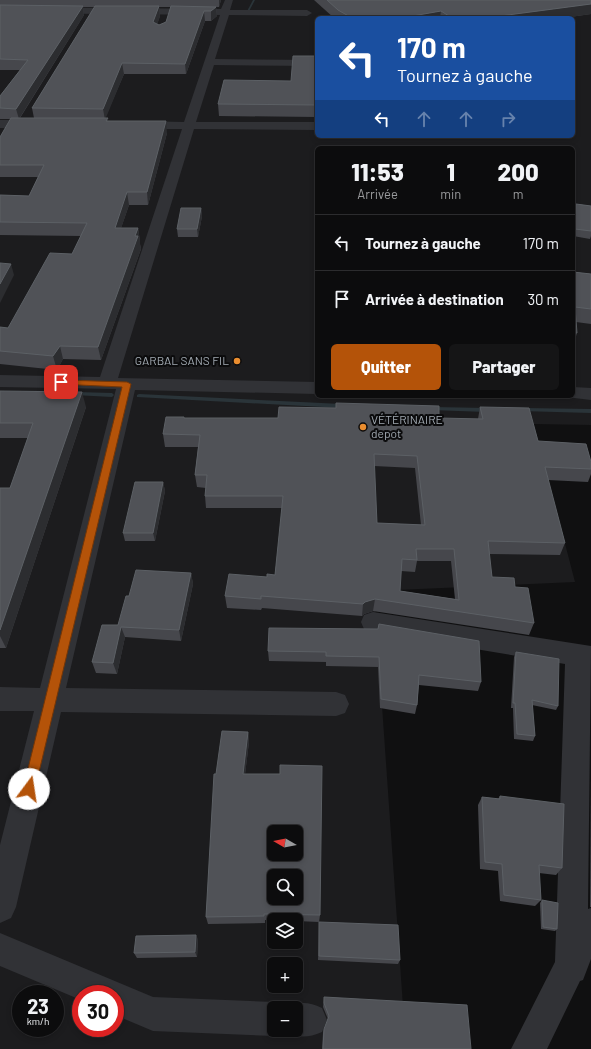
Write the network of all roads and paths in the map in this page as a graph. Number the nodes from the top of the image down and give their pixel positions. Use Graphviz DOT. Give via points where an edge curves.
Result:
graph roads {
  1 [pos="112,0"];
  2 [pos="162,0"];
  3 [pos="229,8"];
  4 [pos="0,10"];
  5 [pos="94,10"];
  6 [pos="106,10"];
  7 [pos="156,11"];
  8 [pos="307,13"];
  9 [pos="86,23"];
  10 [pos="209,62"];
  11 [pos="315,63"];
  12 [pos="32,111"];
  13 [pos="0,124"];
  14 [pos="24,124"];
  15 [pos="47,124"];
  16 [pos="126,125"];
  17 [pos="189,125"];
  18 [pos="315,126"];
  19 [pos="0,381"];
  20 [pos="117,384"];
  21 [pos="315,388"];
  22 [pos="575,393"];
  23 [pos="591,394"];
  24 [pos="373,622"];
  25 [pos="585,656"];
  26 [pos="0,699"];
  27 [pos="50,700"];
  28 [pos="336,704"];
  29 [pos="0,907"];
  30 [pos="591,924"];
  31 [pos="0,949"];
  32 [pos="579,963"];
  33 [pos="85,985"];
  34 [pos="124,1002"];
  35 [pos="267,1019"];
  36 [pos="529,1049"];
  1 -- 6 [label="street"];
  2 -- 7 [label="street"];
  3 -- 7 [label="street" via="166,16"];
  3 -- 8 [label="street" via="256,12"];
  3 -- 10 [label="street"];
  4 -- 5 [label="street"];
  5 -- 6 [label="street"];
  5 -- 9 [label="street"];
  6 -- 7 [label="street"];
  10 -- 11 [label="street"];
  10 -- 17 [label="street"];
  12 -- 14 [label="street"];
  13 -- 14 [label="street"];
  14 -- 15 [label="street"];
  16 -- 17 [label="street"];
  17 -- 18 [label="street"];
  17 -- 20 [label="street"];
  19 -- 20 [label="street"];
  20 -- 21 [label="street"];
  20 -- 27 [label="street"];
  22 -- 23 [label="street"];
  24 -- 25 [label="street"];
  25 -- 32 [label="street"];
  26 -- 27 [label="street"];
  27 -- 28 [label="street"];
  27 -- 29 [label="street"];
  30 -- 32 [label="street"];
  31 -- 33 [label="street"];
  32 -- 36 [label="street"];
  34 -- 35 [label="street" via="153,1014"];
}
